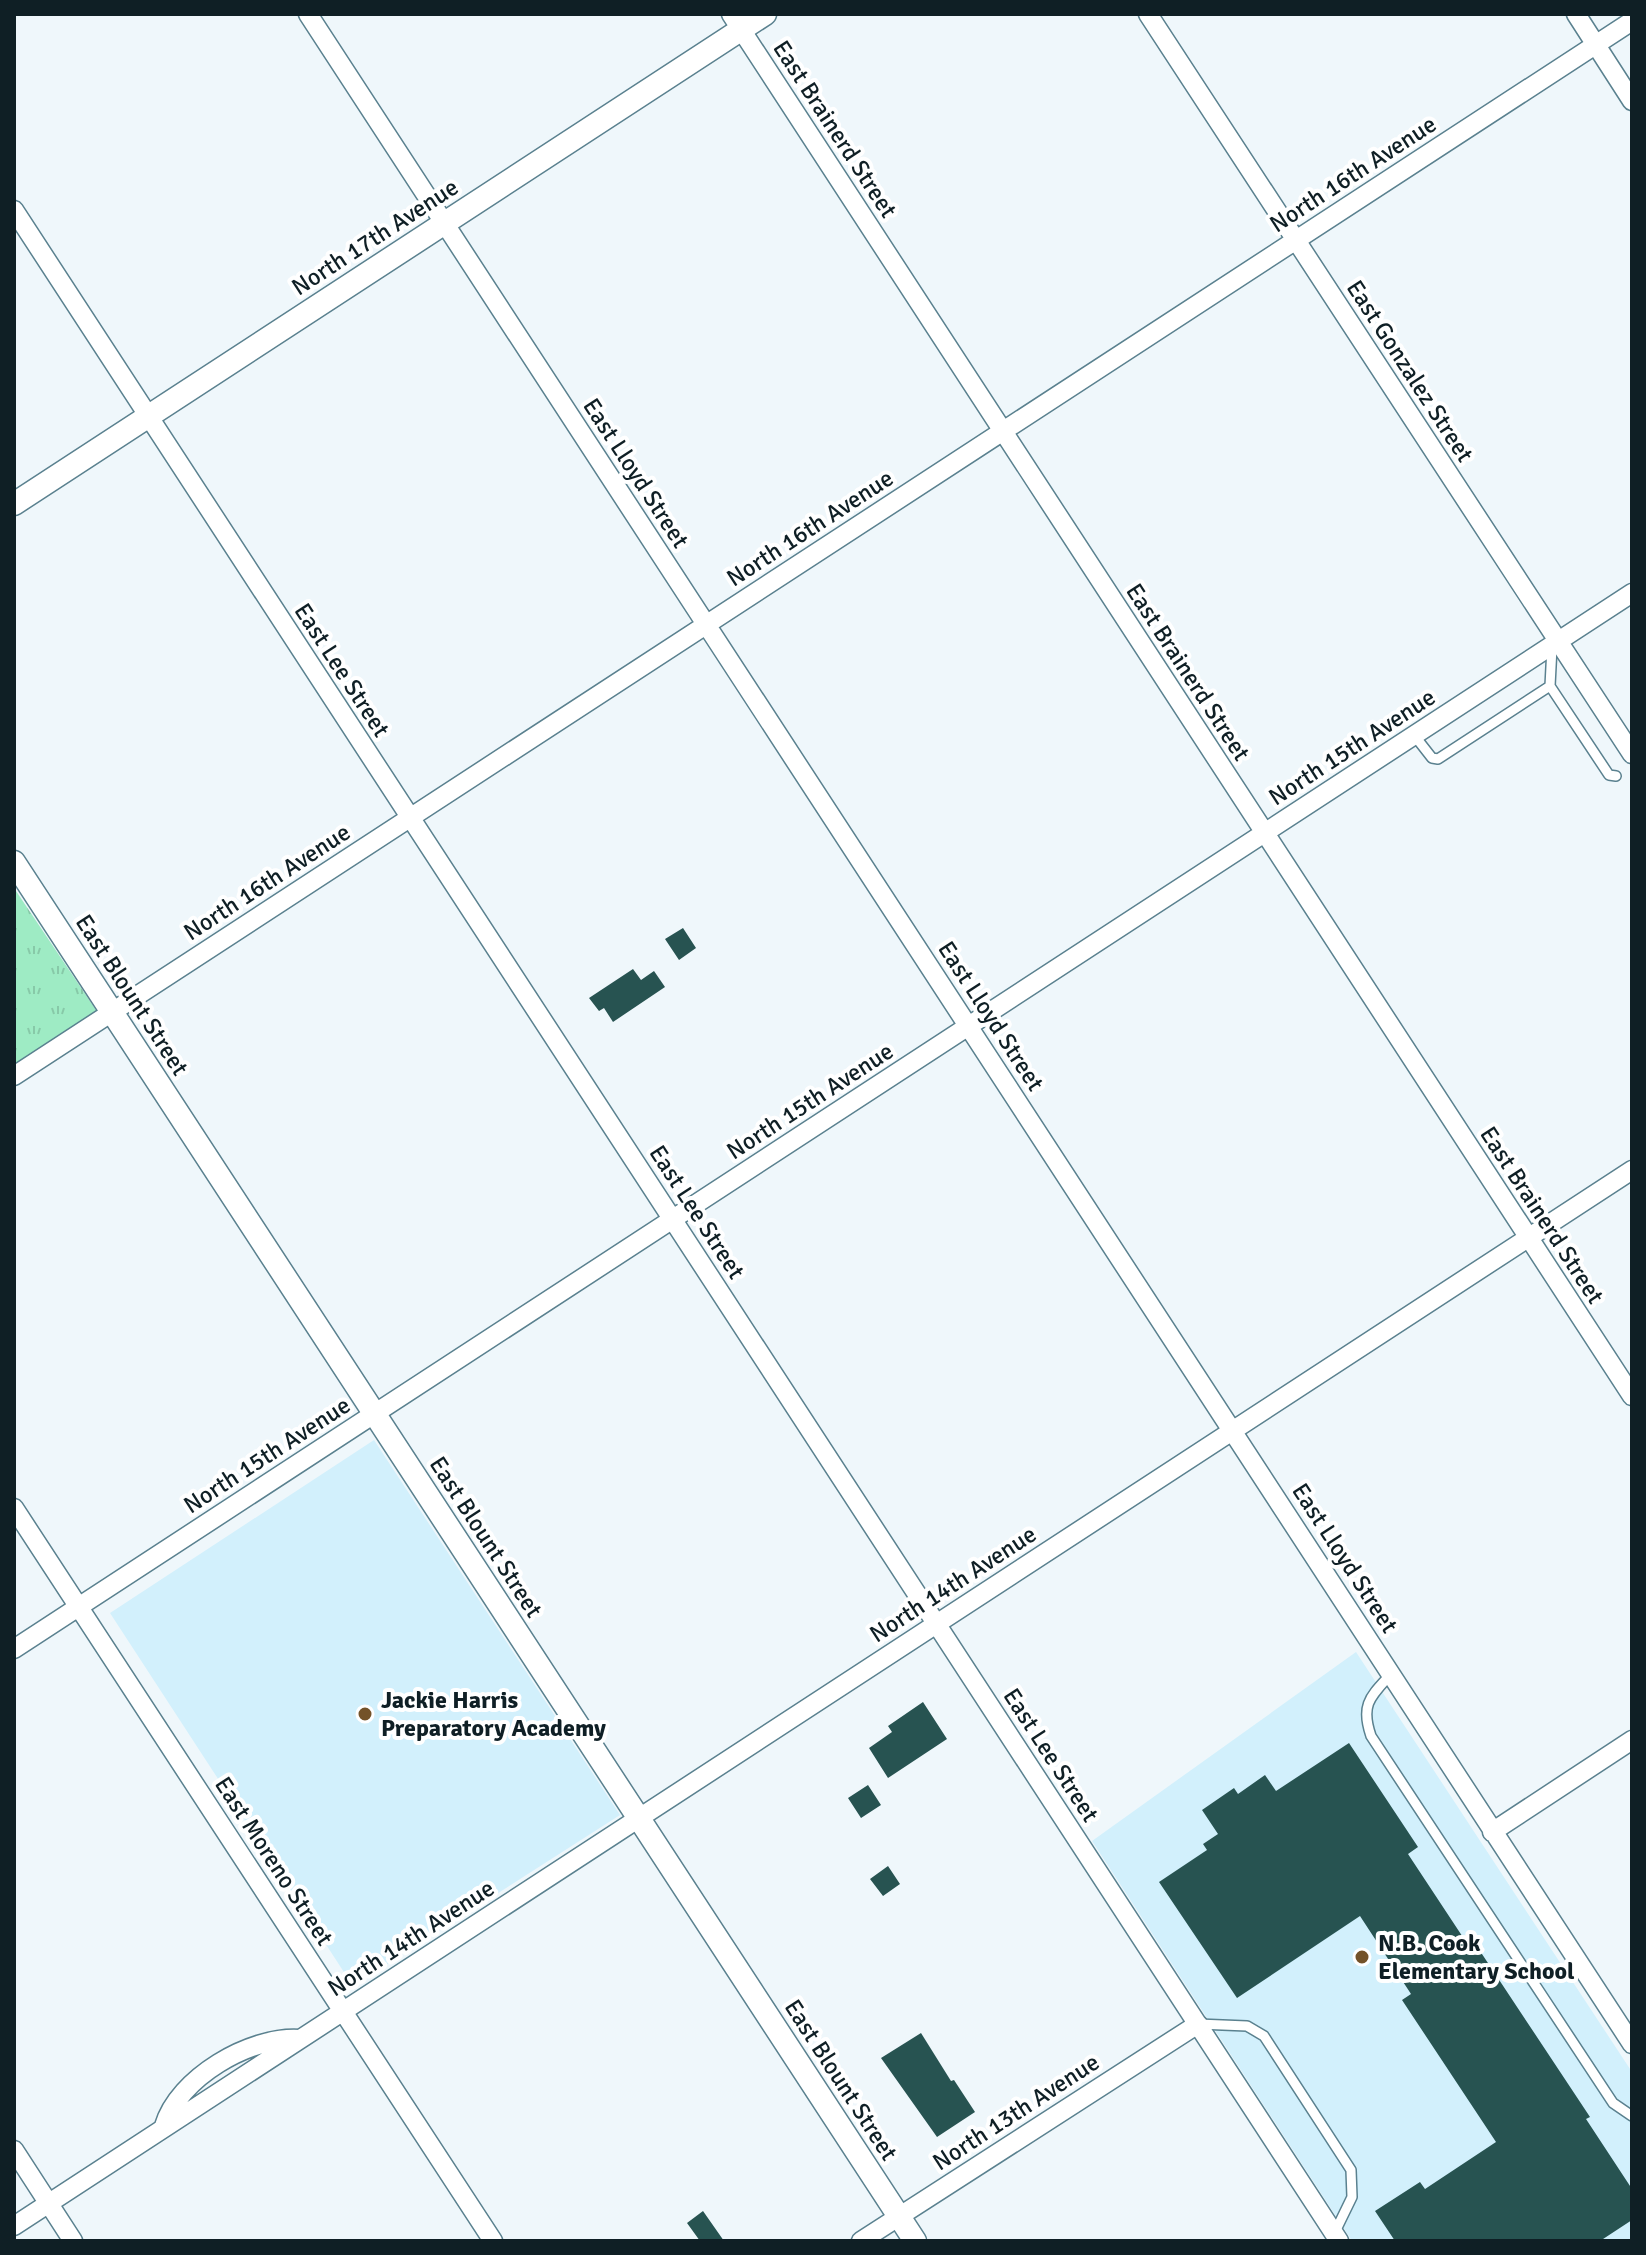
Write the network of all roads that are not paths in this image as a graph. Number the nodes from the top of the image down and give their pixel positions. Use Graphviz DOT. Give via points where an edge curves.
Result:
graph roads {
  1 [pos="308,14"];
  2 [pos="765,14"];
  3 [pos="1148,14"];
  4 [pos="1576,14"];
  5 [pos="1632,21"];
  6 [pos="736,22"];
  7 [pos="1596,45"];
  8 [pos="1632,101"];
  9 [pos="14,210"];
  10 [pos="445,223"];
  11 [pos="1296,240"];
  12 [pos="148,416"];
  13 [pos="1003,431"];
  14 [pos="14,504"];
  15 [pos="1632,593"];
  16 [pos="707,624"];
  17 [pos="1555,643"];
  18 [pos="1550,686"];
  19 [pos="1414,735"];
  20 [pos="1632,754"];
  21 [pos="1616,776"];
  22 [pos="410,818"];
  23 [pos="1265,833"];
  24 [pos="14,862"];
  25 [pos="112,1012"];
  26 [pos="969,1026"];
  27 [pos="14,1076"];
  28 [pos="1632,1170"];
  29 [pos="673,1220"];
  30 [pos="1528,1237"];
  31 [pos="1632,1396"];
  32 [pos="375,1414"];
  33 [pos="1233,1431"];
  34 [pos="14,1508"];
  35 [pos="79,1607"];
  36 [pos="936,1624"];
  37 [pos="14,1649"];
  38 [pos="1391,1674"];
  39 [pos="1632,1740"];
  40 [pos="639,1818"];
  41 [pos="1492,1832"];
  42 [pos="343,2011"];
  43 [pos="1198,2024"];
  44 [pos="1632,2044"];
  45 [pos="1632,2116"];
  46 [pos="14,2150"];
  47 [pos="49,2203"];
  48 [pos="899,2216"];
  49 [pos="14,2226"];
  50 [pos="1337,2238"];
  51 [pos="73,2241"];
  52 [pos="493,2241"];
  53 [pos="861,2241"];
  54 [pos="915,2241"];
  1 -- 10 [label="street, East Lloyd Street"];
  2 -- 6 [label="street, North 17th Avenue"];
  3 -- 11 [label="street, East Gonzalez Street"];
  4 -- 7 [label="street"];
  5 -- 7 [label="street, North 16th Avenue"];
  6 -- 10 [label="street, North 17th Avenue"];
  6 -- 13 [label="street, East Brainerd Street"];
  7 -- 8 [label="street"];
  7 -- 11 [label="street, North 16th Avenue"];
  9 -- 12 [label="street, East Lee Street"];
  10 -- 12 [label="street, North 17th Avenue"];
  10 -- 16 [label="street, East Lloyd Street"];
  11 -- 13 [label="street, North 16th Avenue"];
  11 -- 17 [label="street, East Gonzalez Street"];
  12 -- 14 [label="street, North 17th Avenue"];
  12 -- 22 [label="street, East Lee Street"];
  13 -- 16 [label="street, North 16th Avenue"];
  13 -- 23 [label="street, East Brainerd Street"];
  15 -- 17 [label="street, North 15th Avenue"];
  16 -- 22 [label="street, North 16th Avenue"];
  16 -- 26 [label="street, East Lloyd Street"];
  17 -- 18 [label="lane"];
  17 -- 19 [label="street, North 15th Avenue"];
  17 -- 20 [label="street, East Gonzalez Street"];
  18 -- 19 [label="lane" via="1438,759"];
  18 -- 21 [label="lane" via="1609,775"];
  19 -- 23 [label="street, North 15th Avenue"];
  22 -- 25 [label="street, North 16th Avenue"];
  22 -- 29 [label="street, East Lee Street"];
  23 -- 26 [label="street, North 15th Avenue"];
  23 -- 30 [label="street, East Brainerd Street"];
  24 -- 25 [label="street, East Blount Street"];
  25 -- 27 [label="street, North 16th Avenue"];
  25 -- 32 [label="street, East Blount Street"];
  26 -- 29 [label="street, North 15th Avenue"];
  26 -- 33 [label="street, East Lloyd Street"];
  28 -- 30 [label="street, North 14th Avenue"];
  29 -- 32 [label="street, North 15th Avenue"];
  29 -- 36 [label="street, East Lee Street"];
  30 -- 31 [label="street, East Brainerd Street"];
  30 -- 33 [label="street, North 14th Avenue"];
  32 -- 35 [label="street, North 15th Avenue"];
  32 -- 40 [label="street, East Blount Street"];
  33 -- 36 [label="street, North 14th Avenue"];
  33 -- 38 [label="street, East Lloyd Street"];
  34 -- 35 [label="street, East Moreno Street"];
  35 -- 37 [label="street, North 15th Avenue"];
  35 -- 42 [label="street, East Moreno Street"];
  36 -- 40 [label="street, North 14th Avenue"];
  36 -- 43 [label="street, East Lee Street"];
  38 -- 41 [label="street, East Lloyd Street"];
  38 -- 45 [label="lane" via="1369,1698 1365,1716 1371,1736 1613,2103"];
  39 -- 41 [label="street"];
  40 -- 42 [label="street, North 14th Avenue"];
  40 -- 48 [label="street, East Blount Street"];
  41 -- 44 [label="street, East Lloyd Street"];
  42 -- 47 [label="street, North 14th Avenue" via="301,2039 272,2040 227,2058 177,2101 164,2128"];
  42 -- 52 [label="street, East Moreno Street"];
  43 -- 48 [label="street, North 13th Avenue"];
  43 -- 50 [label="street, East Lee Street"];
  43 -- 50 [label="lane" via="1247,2026 1264,2036 1351,2170 1352,2197"];
  46 -- 47 [label="street"];
  47 -- 49 [label="street, North 14th Avenue"];
  47 -- 51 [label="street"];
  48 -- 53 [label="street, North 13th Avenue"];
  48 -- 54 [label="street, East Blount Street"];
}
